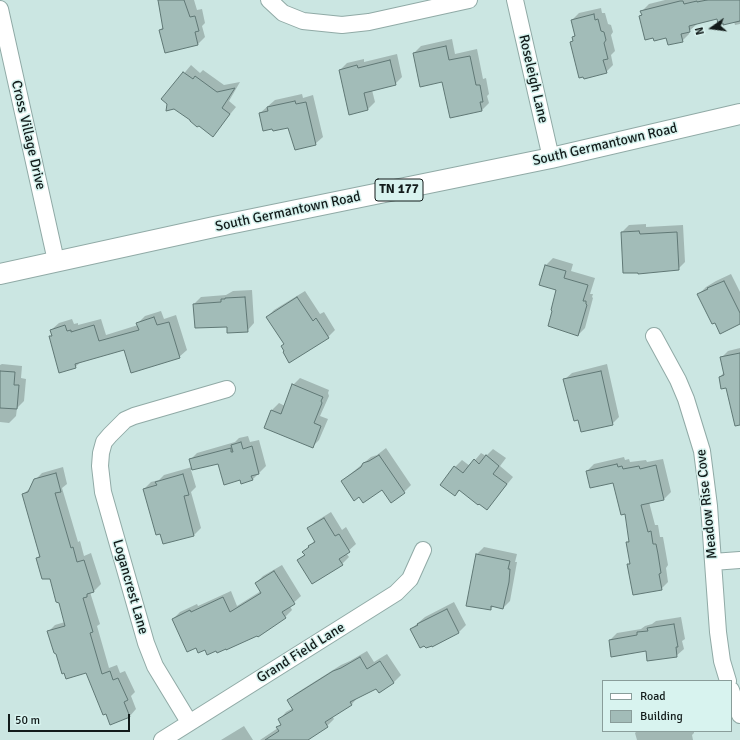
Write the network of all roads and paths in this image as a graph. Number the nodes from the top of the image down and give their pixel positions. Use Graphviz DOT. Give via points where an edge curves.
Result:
graph roads {
  1 [pos="269,0"];
  2 [pos="469,0"];
  3 [pos="515,0"];
  4 [pos="0,9"];
  5 [pos="740,114"];
  6 [pos="551,158"];
  7 [pos="56,261"];
  8 [pos="0,274"];
  9 [pos="654,336"];
  10 [pos="227,390"];
  11 [pos="423,550"];
  12 [pos="740,560"];
  13 [pos="713,562"];
  14 [pos="728,680"];
  15 [pos="732,693"];
  16 [pos="740,715"];
  17 [pos="189,722"];
  18 [pos="162,740"];
  1 -- 2 [label="street" via="283,13 303,21 342,25 369,22"];
  3 -- 6 [label="street, Roseleigh Lane"];
  4 -- 7 [label="street, Cross Village Drive"];
  5 -- 6 [label="main road, South Germantown Road / TN 177"];
  6 -- 7 [label="main road, South Germantown Road / TN 177"];
  7 -- 8 [label="main road, South Germantown Road / TN 177"];
  9 -- 13 [label="street, Meadow Rise Cove" via="686,400 702,451"];
  10 -- 17 [label="street, Logancrest Lane" via="125,420 104,442 100,460 100,479 146,643 156,666"];
  11 -- 17 [label="street, Grand Field Lane" via="410,579 396,594"];
  12 -- 13 [label="street"];
  13 -- 14 [label="street, Meadow Rise Cove" via="718,639"];
  15 -- 16 [label="street"];
  17 -- 18 [label="street, Grand Field Lane"];
}
